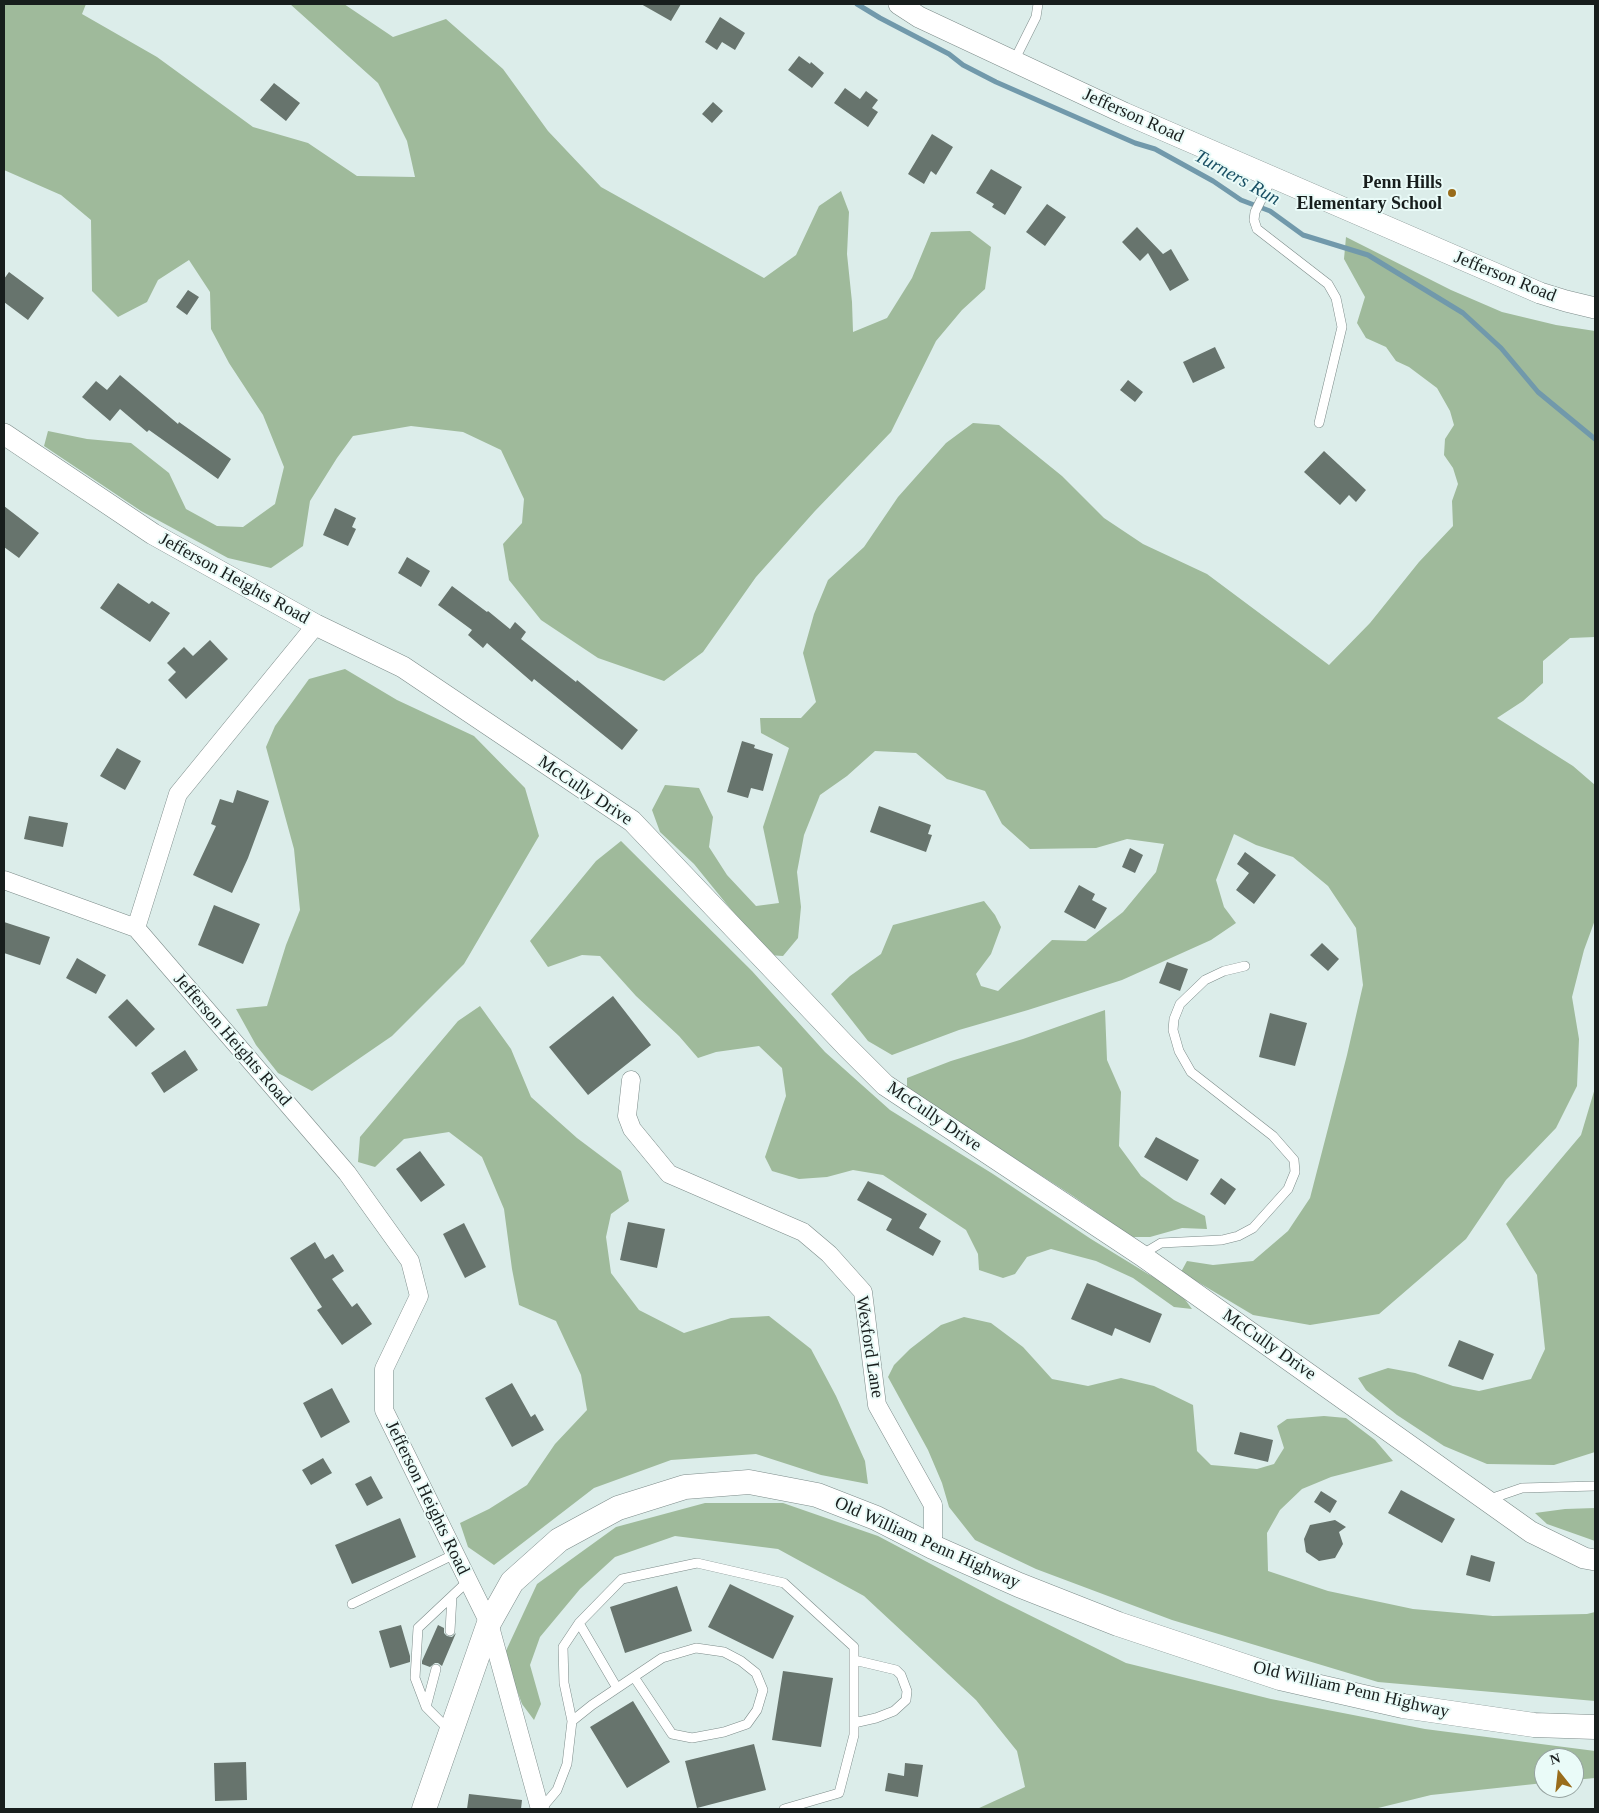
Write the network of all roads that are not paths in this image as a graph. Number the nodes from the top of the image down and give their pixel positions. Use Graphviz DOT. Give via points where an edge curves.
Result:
graph roads {
  1 [pos="899,4"];
  2 [pos="1038,4"];
  3 [pos="1014,61"];
  4 [pos="1272,177"];
  5 [pos="1595,308"];
  6 [pos="1319,423"];
  7 [pos="4,434"];
  8 [pos="316,625"];
  9 [pos="4,880"];
  10 [pos="136,928"];
  11 [pos="1245,966"];
  12 [pos="631,1080"];
  13 [pos="1141,1255"];
  14 [pos="1595,1486"];
  15 [pos="1487,1500"];
  16 [pos="933,1547"];
  17 [pos="455,1554"];
  18 [pos="1595,1560"];
  19 [pos="468,1581"];
  20 [pos="452,1596"];
  21 [pos="352,1604"];
  22 [pos="489,1623"];
  23 [pos="579,1623"];
  24 [pos="450,1631"];
  25 [pos="854,1660"];
  26 [pos="436,1669"];
  27 [pos="634,1677"];
  28 [pos="617,1688"];
  29 [pos="426,1707"];
  30 [pos="572,1721"];
  31 [pos="854,1723"];
  32 [pos="1595,1727"];
  33 [pos="451,1732"];
  34 [pos="424,1809"];
  35 [pos="541,1809"];
  36 [pos="784,1809"];
  1 -- 3 [label="street, Jefferson Road" via="919,17"];
  2 -- 3 [label="lane" via="1036,17"];
  3 -- 4 [label="street, Jefferson Road"];
  4 -- 5 [label="street, Jefferson Road" via="1540,293"];
  4 -- 6 [label="lane" via="1255,212 1257,229 1328,284 1336,298 1342,327"];
  7 -- 8 [label="street, Jefferson Heights Road" via="154,534"];
  8 -- 10 [label="street, Jefferson Heights Road" via="178,794"];
  8 -- 13 [label="street, McCully Drive" via="403,667 632,821 885,1085"];
  9 -- 10 [label="street"];
  10 -- 17 [label="street, Jefferson Heights Road" via="347,1173 410,1261 419,1296 384,1369 384,1410"];
  11 -- 13 [label="lane" via="1204,980 1180,1004 1173,1030 1191,1072 1273,1136 1294,1160 1296,1172 1288,1189 1253,1228 1222,1240 1161,1243"];
  12 -- 16 [label="street, Wexford Lane" via="627,1116 632,1129 669,1174 803,1232 829,1254 863,1292 878,1405 933,1505"];
  13 -- 15 [label="street, McCully Drive"];
  14 -- 15 [label="lane" via="1522,1488"];
  15 -- 18 [label="street, McCully Drive" via="1531,1532 1584,1558"];
  16 -- 22 [label="main road, Old William Penn Highway" via="876,1518 817,1495 749,1482 685,1487 618,1508 559,1540 512,1582"];
  16 -- 32 [label="main road, Old William Penn Highway" via="1118,1624 1280,1678 1412,1707 1534,1726"];
  17 -- 19 [label="street, Jefferson Heights Road"];
  17 -- 21 [label="lane"];
  19 -- 20 [label="lane"];
  19 -- 22 [label="street, Jefferson Heights Road"];
  20 -- 24 [label="lane"];
  20 -- 29 [label="lane" via="418,1628 414,1678"];
  22 -- 33 [label="main road, Old William Penn Highway"];
  22 -- 35 [label="street, Jefferson Heights Road"];
  23 -- 25 [label="lane" via="622,1579 697,1563 784,1583 854,1647"];
  23 -- 28 [label="lane"];
  23 -- 30 [label="lane" via="563,1647 564,1683"];
  25 -- 31 [label="lane"];
  25 -- 31 [label="lane" via="896,1670 907,1691 906,1700 894,1711"];
  26 -- 29 [label="lane"];
  27 -- 27 [label="lane" via="662,1658 696,1648 724,1652 741,1662 756,1673 763,1690 757,1710 747,1724 692,1738 672,1734"];
  27 -- 28 [label="lane"];
  28 -- 30 [label="lane"];
  29 -- 33 [label="lane"];
  30 -- 35 [label="lane" via="567,1764 557,1790"];
  31 -- 36 [label="lane" via="854,1736 839,1793"];
  33 -- 34 [label="main road, Old William Penn Highway"];
}
